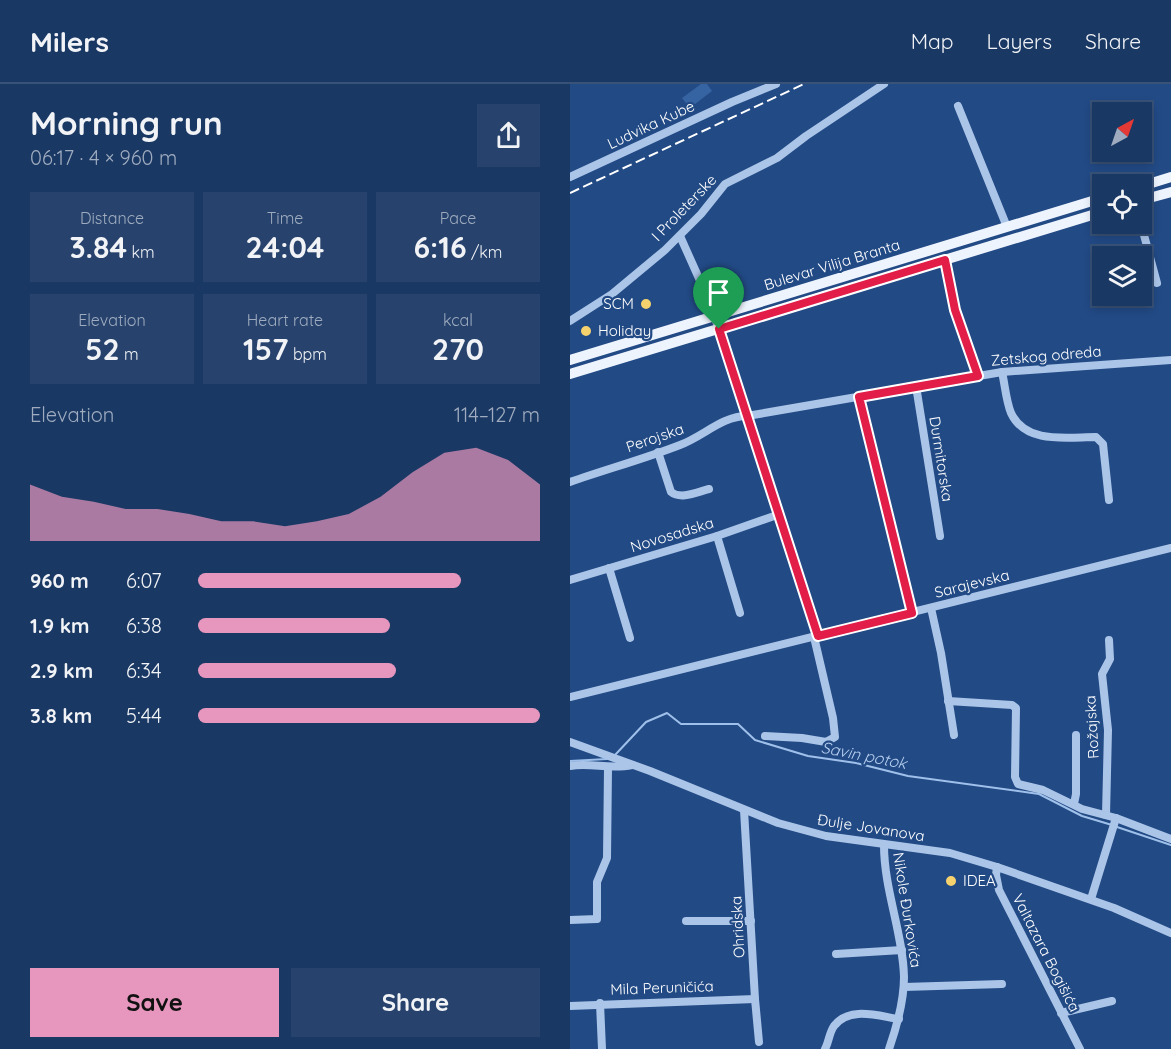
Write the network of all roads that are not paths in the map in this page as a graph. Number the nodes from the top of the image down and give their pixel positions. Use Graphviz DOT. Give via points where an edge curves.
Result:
graph roads {
  1 [pos="776,84"];
  2 [pos="884,84"];
  3 [pos="958,106"];
  4 [pos="570,177"];
  5 [pos="1171,177"];
  6 [pos="1152,183"];
  7 [pos="1171,192"];
  8 [pos="1152,197"];
  9 [pos="1092,201"];
  10 [pos="1092,215"];
  11 [pos="1007,227"];
  12 [pos="1144,234"];
  13 [pos="680,236"];
  14 [pos="945,260"];
  15 [pos="1157,283"];
  16 [pos="715,316"];
  17 [pos="570,321"];
  18 [pos="719,329"];
  19 [pos="570,360"];
  20 [pos="1171,360"];
  21 [pos="1002,372"];
  22 [pos="570,374"];
  23 [pos="978,376"];
  24 [pos="916,386"];
  25 [pos="859,397"];
  26 [pos="747,416"];
  27 [pos="658,452"];
  28 [pos="570,482"];
  29 [pos="709,489"];
  30 [pos="1109,500"];
  31 [pos="780,514"];
  32 [pos="717,536"];
  33 [pos="940,536"];
  34 [pos="1171,548"];
  35 [pos="609,568"];
  36 [pos="570,580"];
  37 [pos="931,608"];
  38 [pos="740,613"];
  39 [pos="912,613"];
  40 [pos="816,636"];
  41 [pos="630,638"];
  42 [pos="1109,640"];
  43 [pos="570,697"];
  44 [pos="948,701"];
  45 [pos="954,735"];
  46 [pos="1076,735"];
  47 [pos="765,736"];
  48 [pos="570,742"];
  49 [pos="633,765"];
  50 [pos="570,766"];
  51 [pos="608,768"];
  52 [pos="1074,804"];
  53 [pos="744,810"];
  54 [pos="1106,815"];
  55 [pos="1114,824"];
  56 [pos="1171,839"];
  57 [pos="884,846"];
  58 [pos="997,867"];
  59 [pos="1091,899"];
  60 [pos="570,920"];
  61 [pos="686,921"];
  62 [pos="751,921"];
  63 [pos="1171,933"];
  64 [pos="902,950"];
  65 [pos="836,954"];
  66 [pos="1002,984"];
  67 [pos="904,987"];
  68 [pos="754,999"];
  69 [pos="1112,1001"];
  70 [pos="600,1003"];
  71 [pos="570,1006"];
  72 [pos="1061,1012"];
  73 [pos="899,1019"];
  74 [pos="759,1042"];
  75 [pos="602,1049"];
  76 [pos="825,1049"];
  77 [pos="889,1049"];
  78 [pos="1080,1049"];
  1 -- 4 [label="street, Ludvika Kube"];
  2 -- 13 [label="street, I Proleterske" via="777,158 725,184"];
  3 -- 11 [label="street"];
  5 -- 6 [label="main road"];
  7 -- 8 [label="main road"];
  9 -- 11 [label="main road, Bulevar Vilija Branta"];
  10 -- 14 [label="main road, Bulevar Vilija Branta"];
  11 -- 16 [label="main road, Bulevar Vilija Branta"];
  12 -- 15 [label="street"];
  13 -- 16 [label="street"];
  13 -- 17 [label="street, I Proleterske" via="612,294"];
  14 -- 18 [label="main road, Bulevar Vilija Branta"];
  14 -- 23 [label="street" via="955,310"];
  16 -- 18 [label="street"];
  16 -- 19 [label="main road, Bulevar Vilija Branta"];
  18 -- 22 [label="main road, Bulevar Vilija Branta"];
  18 -- 26 [label="street"];
  20 -- 21 [label="street, Zetskog odreda"];
  21 -- 23 [label="street, Zetskog odreda"];
  21 -- 30 [label="street" via="1010,411 1023,428 1049,437 1101,440"];
  23 -- 24 [label="street, Zetskog odreda"];
  24 -- 25 [label="street, Zetskog odreda"];
  24 -- 33 [label="street, Durmitorska"];
  25 -- 26 [label="street, Zetskog odreda"];
  25 -- 39 [label="street"];
  26 -- 27 [label="street, Perojska" via="725,420 700,436"];
  26 -- 31 [label="street"];
  27 -- 28 [label="street, Perojska"];
  27 -- 29 [label="street" via="674,495"];
  31 -- 32 [label="street, Novosadska"];
  31 -- 40 [label="street"];
  32 -- 35 [label="street, Novosadska"];
  32 -- 38 [label="street"];
  34 -- 37 [label="street, Sarajevska"];
  35 -- 36 [label="street, Novosadska"];
  35 -- 41 [label="street"];
  37 -- 39 [label="street, Sarajevska"];
  37 -- 44 [label="street"];
  39 -- 40 [label="street, Sarajevska"];
  40 -- 43 [label="street, Sarajevska"];
  40 -- 47 [label="street" via="835,737 826,742"];
  42 -- 54 [label="street, Rožajska" via="1110,658 1102,675 1108,730"];
  44 -- 45 [label="street"];
  44 -- 52 [label="street" via="1014,706 1016,780"];
  46 -- 52 [label="street"];
  48 -- 49 [label="street, Đulje Jovanova"];
  49 -- 51 [label="street"];
  49 -- 53 [label="street, Đulje Jovanova"];
  50 -- 51 [label="street"];
  51 -- 60 [label="street" via="607,858 597,882 597,919"];
  52 -- 54 [label="street"];
  53 -- 57 [label="street, Đulje Jovanova" via="811,833"];
  53 -- 62 [label="street, Ohridska"];
  54 -- 55 [label="street"];
  55 -- 56 [label="street"];
  55 -- 59 [label="street"];
  57 -- 58 [label="street, Đulje Jovanova" via="950,854"];
  57 -- 64 [label="street, Nikole Đurkovića"];
  58 -- 59 [label="street, Đulje Jovanova"];
  58 -- 72 [label="street, Valtazara Bogišića" via="999,890"];
  59 -- 63 [label="street, Đulje Jovanova"];
  61 -- 62 [label="street"];
  62 -- 68 [label="street, Ohridska"];
  64 -- 65 [label="street"];
  64 -- 67 [label="street, Nikole Đurkovića"];
  66 -- 67 [label="street"];
  67 -- 73 [label="street, Nikole Đurkovića"];
  68 -- 70 [label="street, Mila Peruničića"];
  68 -- 74 [label="street, Ohridska"];
  69 -- 72 [label="street"];
  70 -- 71 [label="street, Mila Peruničića"];
  70 -- 75 [label="street"];
  72 -- 78 [label="street, Valtazara Bogišića"];
  73 -- 76 [label="street" via="849,1015 833,1027"];
  73 -- 77 [label="street, Nikole Đurkovića"];
}
